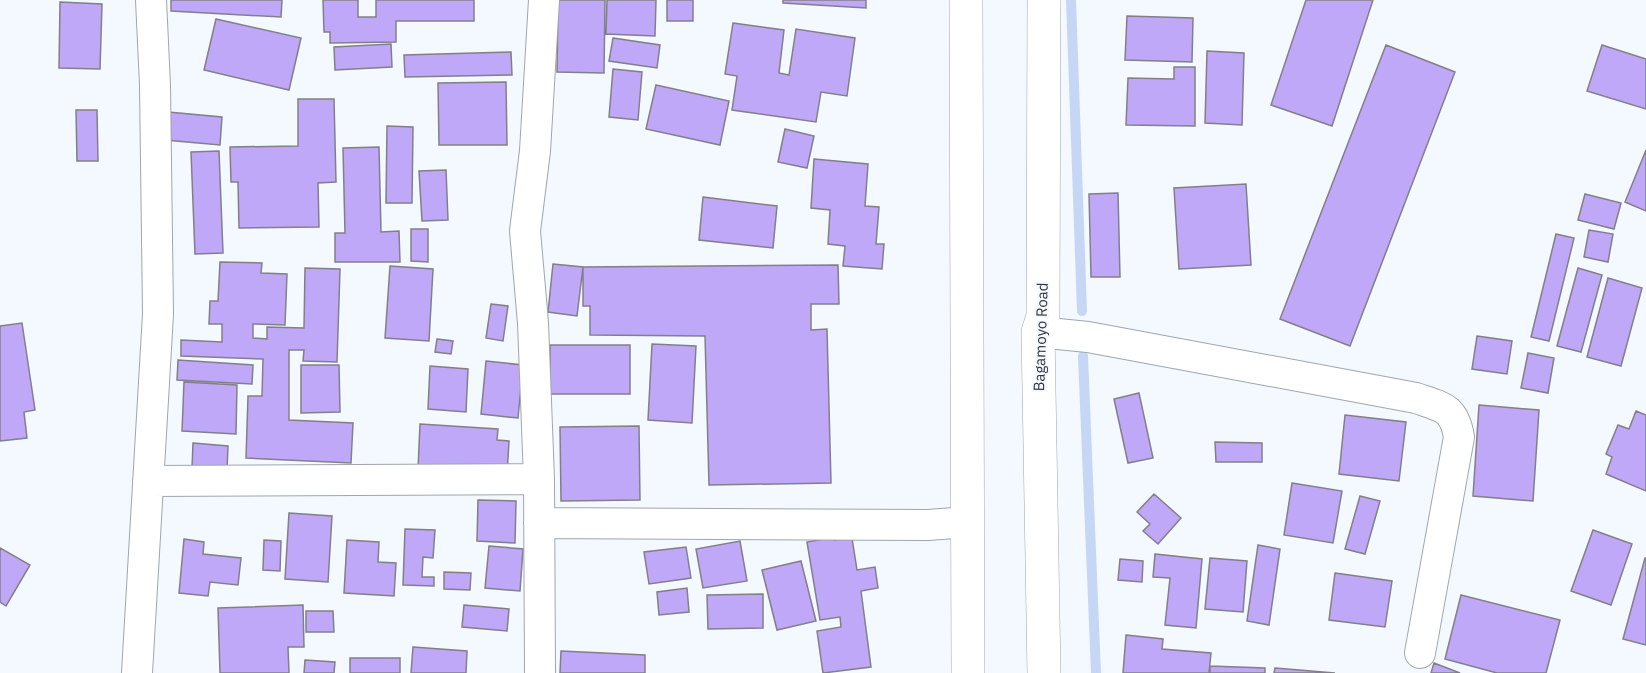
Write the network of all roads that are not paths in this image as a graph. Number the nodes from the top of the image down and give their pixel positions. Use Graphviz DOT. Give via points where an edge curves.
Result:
graph roads {
  1 [pos="151,0"];
  2 [pos="544,0"];
  3 [pos="966,0"];
  4 [pos="1044,0"];
  5 [pos="1038,332"];
  6 [pos="539,479"];
  7 [pos="148,481"];
  8 [pos="968,522"];
  9 [pos="539,523"];
  10 [pos="1420,653"];
  11 [pos="137,673"];
  12 [pos="540,673"];
  13 [pos="968,673"];
  14 [pos="1044,673"];
  1 -- 7 [label="street" via="158,314"];
  2 -- 6 [label="street" via="535,151 525,231"];
  3 -- 8 [label="highway"];
  4 -- 5 [label="highway, Bagamoyo Road" via="1043,315"];
  5 -- 10 [label="street" via="1088,337 1404,396 1447,409 1456,419 1459,437"];
  5 -- 14 [label="highway, Bagamoyo Road"];
  6 -- 7 [label="street"];
  6 -- 9 [label="street"];
  7 -- 11 [label="street"];
  8 -- 9 [label="street"];
  8 -- 13 [label="highway"];
  9 -- 12 [label="street"];
}
